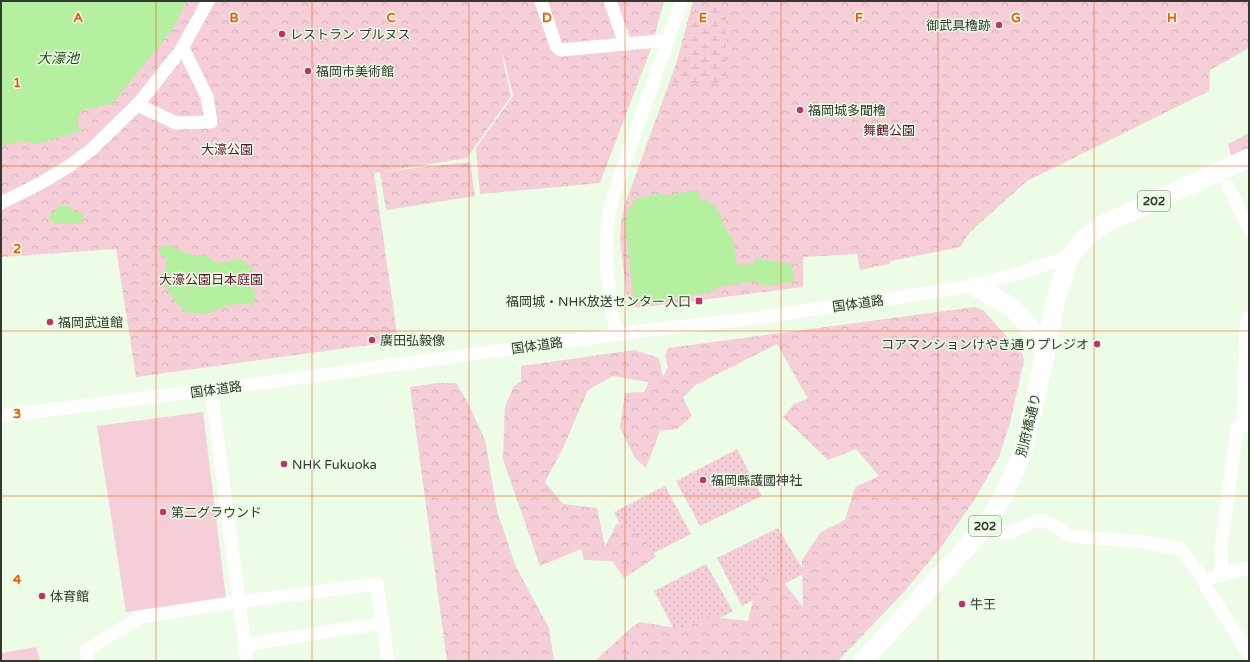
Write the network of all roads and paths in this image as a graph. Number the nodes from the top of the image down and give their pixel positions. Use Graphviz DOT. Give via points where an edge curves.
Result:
graph roads {
  1 [pos="208,1"];
  2 [pos="541,1"];
  3 [pos="610,1"];
  4 [pos="681,1"];
  5 [pos="669,40"];
  6 [pos="625,44"];
  7 [pos="186,52"];
  8 [pos="142,107"];
  9 [pos="1249,158"];
  10 [pos="1228,186"];
  11 [pos="1,203"];
  12 [pos="1249,228"];
  13 [pos="1069,257"];
  14 [pos="974,286"];
  15 [pos="1249,317"];
  16 [pos="616,334"];
  17 [pos="1045,356"];
  18 [pos="211,390"];
  19 [pos="1,416"];
  20 [pos="1246,424"];
  21 [pos="985,527"];
  22 [pos="1249,568"];
  23 [pos="1221,576"];
  24 [pos="1204,580"];
  25 [pos="238,602"];
  26 [pos="383,623"];
  27 [pos="244,645"];
  28 [pos="1249,654"];
  29 [pos="89,661"];
  30 [pos="246,661"];
  31 [pos="388,661"];
  32 [pos="863,661"];
  1 -- 11 [label="street" via="181,50 139,103 90,150 69,166"];
  2 -- 6 [label="street" via="556,46 561,50"];
  3 -- 6 [label="street"];
  4 -- 5 [label="street"];
  5 -- 6 [label="street"];
  5 -- 16 [label="street" via="631,145 611,206 607,228 608,280"];
  7 -- 8 [label="street" via="207,98 212,122 176,123"];
  9 -- 13 [label="highway, 202" via="1106,223 1086,237"];
  10 -- 12 [label="street"];
  13 -- 14 [label="street, 国体道路"];
  13 -- 17 [label="highway, 別府橋通り / 202" via="1056,299"];
  14 -- 16 [label="street, 国体道路" via="749,319"];
  14 -- 17 [label="highway" via="1009,306 1027,323"];
  15 -- 20 [label="street" via="1246,326"];
  16 -- 18 [label="street, 国体道路"];
  17 -- 21 [label="highway, 別府橋通り / 202" via="1022,454 1005,492"];
  18 -- 19 [label="street, 国体道路"];
  18 -- 25 [label="street"];
  20 -- 23 [label="street" via="1237,429 1222,539"];
  21 -- 24 [label="street" via="1010,533 1035,521 1044,521 1069,536 1144,542 1180,549"];
  21 -- 32 [label="highway, 別府橋通り / 202"];
  22 -- 23 [label="street"];
  23 -- 24 [label="street"];
  24 -- 28 [label="street"];
  25 -- 26 [label="street" via="377,584"];
  25 -- 27 [label="street"];
  25 -- 29 [label="street" via="140,617 86,652"];
  26 -- 27 [label="street"];
  26 -- 31 [label="street"];
  27 -- 30 [label="street"];
}
